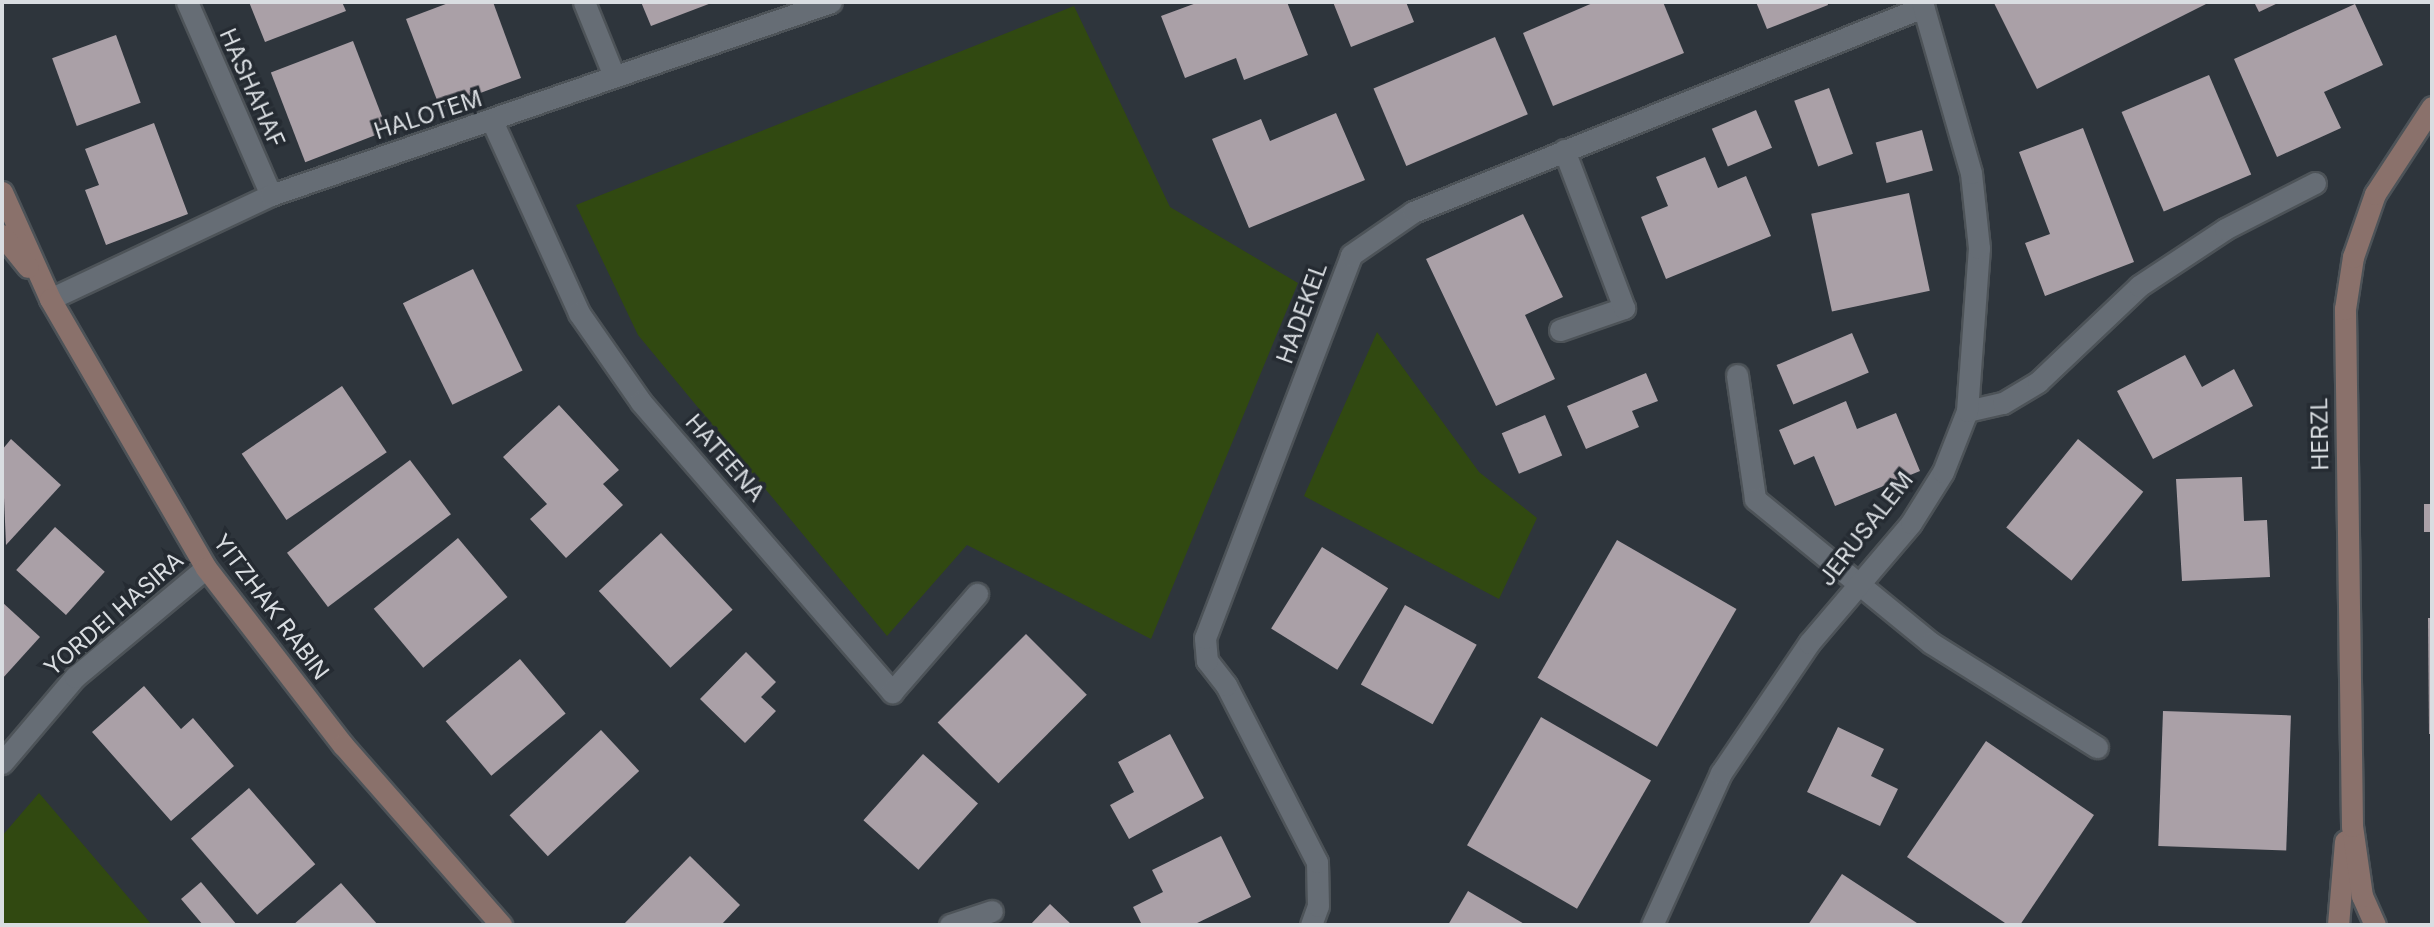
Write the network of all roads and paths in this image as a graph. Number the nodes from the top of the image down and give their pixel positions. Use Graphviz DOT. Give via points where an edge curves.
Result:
graph roads {
  1 [pos="187,2"];
  2 [pos="584,2"];
  3 [pos="831,2"];
  4 [pos="1926,3"];
  5 [pos="614,76"];
  6 [pos="2432,107"];
  7 [pos="492,121"];
  8 [pos="1564,150"];
  9 [pos="2315,183"];
  10 [pos="2,192"];
  11 [pos="271,195"];
  12 [pos="2,235"];
  13 [pos="47,293"];
  14 [pos="1560,330"];
  15 [pos="1737,375"];
  16 [pos="1967,411"];
  17 [pos="206,568"];
  18 [pos="1861,582"];
  19 [pos="977,594"];
  20 [pos="2097,747"];
  21 [pos="2,763"];
  22 [pos="2351,783"];
  23 [pos="992,911"];
  24 [pos="501,925"];
  25 [pos="950,925"];
  26 [pos="1311,925"];
  27 [pos="1652,925"];
  28 [pos="2338,925"];
  29 [pos="2375,925"];
  1 -- 11 [label="street, HASHAHAF"];
  2 -- 5 [label="street"];
  3 -- 5 [label="street, HALOTEM"];
  4 -- 8 [label="street, HADEKEL"];
  4 -- 16 [label="street, JERUSALEM" via="1971,173 1979,248"];
  5 -- 7 [label="street, HALOTEM"];
  6 -- 22 [label="street, HERZL" via="2375,194 2353,257 2345,309"];
  7 -- 11 [label="street, HALOTEM"];
  7 -- 19 [label="street, HATEENA" via="579,313 641,402 892,692"];
  8 -- 14 [label="street" via="1625,308"];
  8 -- 26 [label="street, HADEKEL" via="1413,212 1351,255 1205,638 1207,662 1226,685 1317,862 1318,906"];
  9 -- 16 [label="street" via="2225,229 2139,286 2038,383 2003,403"];
  10 -- 13 [label="street, YITZHAK RABIN"];
  11 -- 13 [label="street, HALOTEM"];
  12 -- 13 [label="street, YITZHAK RABIN"];
  13 -- 17 [label="street, YITZHAK RABIN"];
  15 -- 18 [label="street" via="1755,499"];
  16 -- 18 [label="street, JERUSALEM" via="1943,472"];
  17 -- 21 [label="street, YORDEI HASIRA" via="75,677"];
  17 -- 24 [label="street, YITZHAK RABIN" via="343,745"];
  18 -- 20 [label="street" via="1931,643"];
  18 -- 27 [label="street, JERUSALEM" via="1772,692 1721,773"];
  22 -- 28 [label="street, HERZL"];
  22 -- 29 [label="street, HERZL" via="2362,896"];
  23 -- 25 [label="street"];
}
